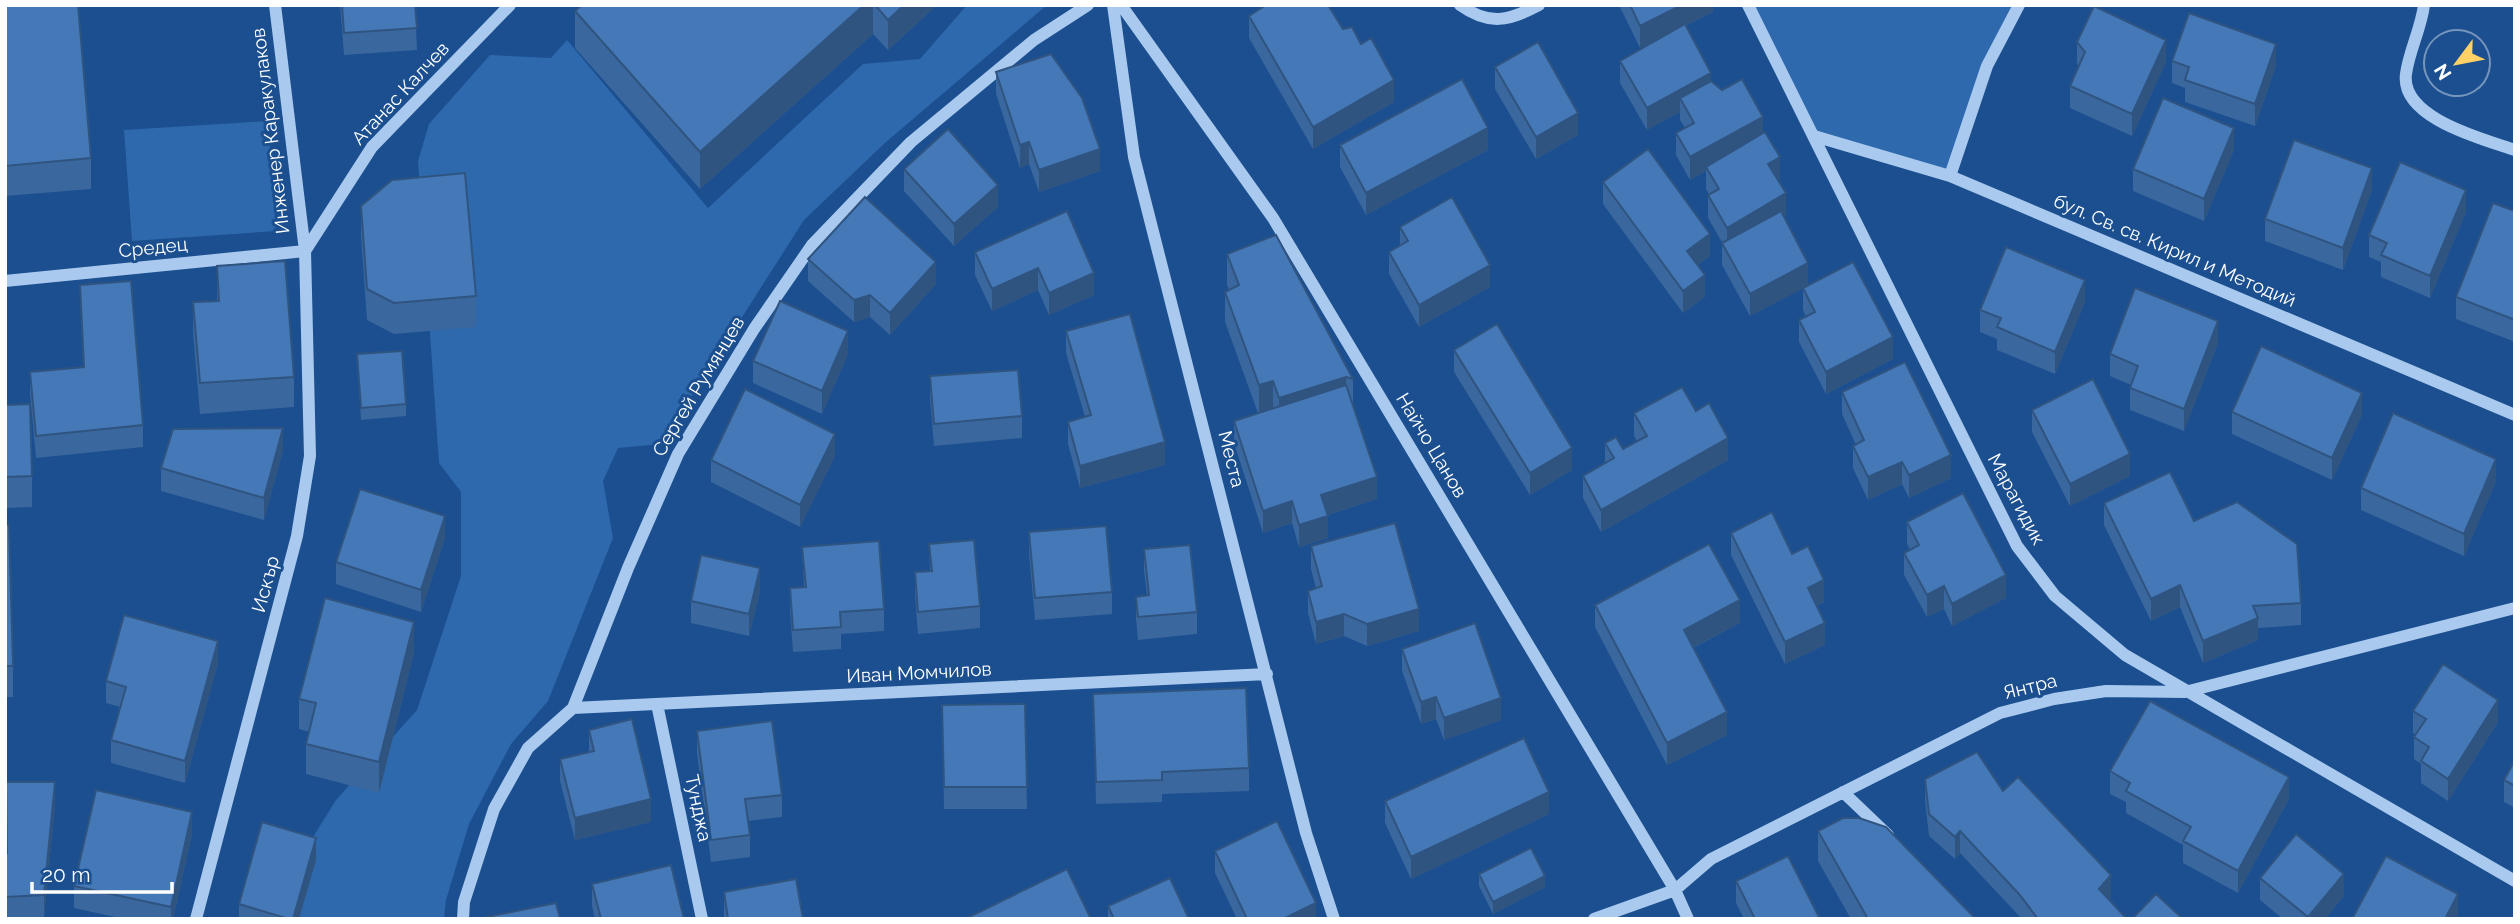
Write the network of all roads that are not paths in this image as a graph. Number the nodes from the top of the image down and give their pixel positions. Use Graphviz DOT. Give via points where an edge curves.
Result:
graph roads {
  1 [pos="275,5"];
  2 [pos="510,5"];
  3 [pos="1088,5"];
  4 [pos="1113,5"];
  5 [pos="1121,5"];
  6 [pos="1460,5"];
  7 [pos="1539,5"];
  8 [pos="1748,5"];
  9 [pos="2020,5"];
  10 [pos="2424,5"];
  11 [pos="1814,136"];
  12 [pos="2515,150"];
  13 [pos="1950,176"];
  14 [pos="305,251"];
  15 [pos="5,281"];
  16 [pos="2515,415"];
  17 [pos="2515,608"];
  18 [pos="1267,674"];
  19 [pos="2185,692"];
  20 [pos="657,704"];
  21 [pos="573,708"];
  22 [pos="1843,792"];
  23 [pos="1893,841"];
  24 [pos="2515,881"];
  25 [pos="1675,890"];
  26 [pos="197,919"];
  27 [pos="463,919"];
  28 [pos="702,919"];
  29 [pos="1334,919"];
  30 [pos="1594,919"];
  31 [pos="1688,919"];
  1 -- 14 [label="street, Инженер Каракулаков"];
  2 -- 14 [label="street, Атанас Калчев" via="372,147"];
  3 -- 21 [label="street, Сергей Румянцев" via="1034,40 911,142 812,245 678,454"];
  4 -- 18 [label="street, Места" via="1134,157"];
  5 -- 25 [label="street, Найчо Цанов" via="1273,218"];
  6 -- 7 [label="street" via="1494,22"];
  8 -- 11 [label="street, Марагидик"];
  9 -- 13 [label="street" via="1987,66"];
  10 -- 12 [label="street" via="2405,78 2417,107 2452,128"];
  11 -- 13 [label="street, бул. Св. св. Кирил и Методий"];
  11 -- 19 [label="street, Марагидик" via="2017,546 2055,597 2125,655"];
  13 -- 16 [label="street, бул. Св. св. Кирил и Методий"];
  14 -- 15 [label="street, Средец"];
  14 -- 26 [label="street, Искър" via="310,456 297,536"];
  17 -- 19 [label="street, Янтра"];
  18 -- 20 [label="street, Иван Момчилов"];
  18 -- 29 [label="street, Места" via="1306,833"];
  19 -- 22 [label="street, Янтра" via="2106,691 2000,713"];
  19 -- 24 [label="street, Марагидик"];
  20 -- 21 [label="street, Иван Момчилов"];
  20 -- 28 [label="street, Тунджа"];
  21 -- 27 [label="street, Сергей Румянцев" via="528,748 494,809 464,902"];
  22 -- 23 [label="street"];
  22 -- 25 [label="street, Янтра" via="1711,859"];
  25 -- 30 [label="street, Янтра"];
  25 -- 31 [label="street, Найчо Цанов"];
}
